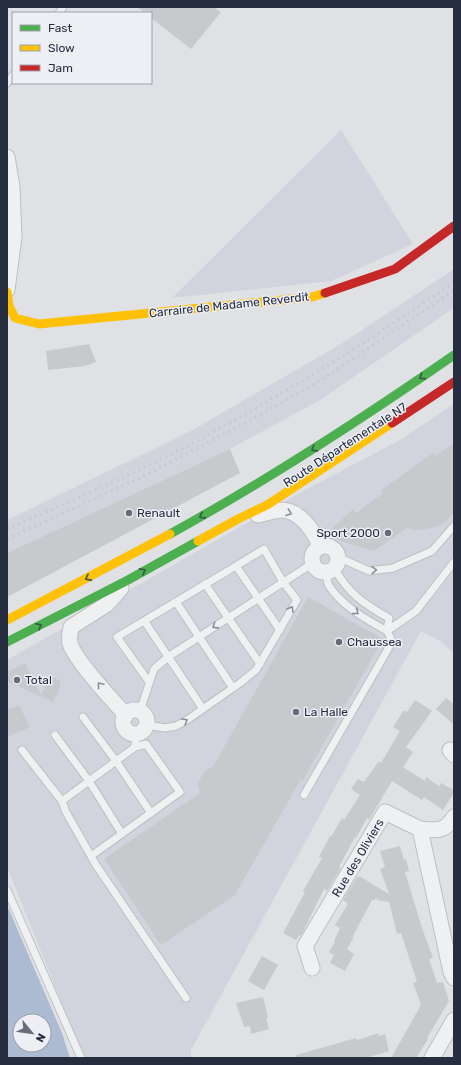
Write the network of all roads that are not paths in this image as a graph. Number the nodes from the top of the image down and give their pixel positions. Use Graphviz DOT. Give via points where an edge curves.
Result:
graph roads {
  1 [pos="7,157"];
  2 [pos="454,226"];
  3 [pos="7,291"];
  4 [pos="454,355"];
  5 [pos="454,372"];
  6 [pos="454,382"];
  7 [pos="238,519"];
  8 [pos="454,526"];
  9 [pos="321,547"];
  10 [pos="454,562"];
  11 [pos="313,563"];
  12 [pos="333,565"];
  13 [pos="236,566"];
  14 [pos="128,580"];
  15 [pos="283,582"];
  16 [pos="205,584"];
  17 [pos="257,598"];
  18 [pos="176,602"];
  19 [pos="227,617"];
  20 [pos="7,620"];
  21 [pos="145,622"];
  22 [pos="280,630"];
  23 [pos="387,631"];
  24 [pos="199,636"];
  25 [pos="7,642"];
  26 [pos="168,657"];
  27 [pos="260,664"];
  28 [pos="149,682"];
  29 [pos="233,688"];
  30 [pos="203,709"];
  31 [pos="140,711"];
  32 [pos="126,715"];
  33 [pos="83,717"];
  34 [pos="55,735"];
  35 [pos="140,736"];
  36 [pos="22,750"];
  37 [pos="116,761"];
  38 [pos="89,781"];
  39 [pos="304,795"];
  40 [pos="62,801"];
  41 [pos="151,813"];
  42 [pos="454,817"];
  43 [pos="420,829"];
  44 [pos="122,834"];
  45 [pos="91,856"];
  46 [pos="7,890"];
  47 [pos="312,968"];
  48 [pos="454,978"];
  49 [pos="186,998"];
  50 [pos="454,1020"];
  51 [pos="81,1058"];
  52 [pos="432,1058"];
  1 -- 3 [label="street, Carraire de Madame Reverdit" via="12,187 14,237"];
  2 -- 3 [label="main road, Carraire de Madame Reverdit" via="395,269 312,297 39,324 15,318 9,306"];
  4 -- 20 [label="main road, one-way" via="316,449 222,505"];
  5 -- 7 [label="main road, Route Départementale N7" via="263,499"];
  6 -- 7 [label="main road, Route Départementale N7" via="267,505"];
  7 -- 9 [label="street, Route Départementale N7, one-way" via="280,510 287,511 304,520"];
  14 -- 7 [label="main road, Route Départementale N7, one-way"];
  12 -- 8 [label="lane, one-way" via="368,571 393,568 432,551"];
  9 -- 11 [label="street" via="315,551"];
  9 -- 12 [label="street" via="334,549"];
  10 -- 23 [label="lane" via="416,611"];
  11 -- 12 [label="street" via="318,569"];
  11 -- 15 [label="lane"];
  12 -- 23 [label="lane" via="338,576 358,599 390,618"];
  12 -- 23 [label="lane, one-way" via="328,583 336,594 352,609"];
  13 -- 15 [label="lane" via="264,549"];
  13 -- 16 [label="lane"];
  13 -- 17 [label="lane"];
  25 -- 14 [label="main road, Route Départementale N7, one-way"];
  32 -- 14 [label="street, Route Départementale N7, one-way" via="85,666 70,642 71,627 107,604"];
  15 -- 17 [label="lane"];
  22 -- 15 [label="lane, one-way" via="297,600"];
  16 -- 18 [label="lane"];
  16 -- 19 [label="lane"];
  17 -- 19 [label="lane"];
  17 -- 22 [label="lane"];
  18 -- 21 [label="lane"];
  18 -- 24 [label="lane"];
  19 -- 24 [label="lane, one-way"];
  19 -- 27 [label="lane"];
  21 -- 26 [label="lane"];
  21 -- 28 [label="lane" via="117,638"];
  22 -- 27 [label="lane"];
  23 -- 39 [label="lane" via="391,639 388,649"];
  24 -- 26 [label="lane"];
  24 -- 29 [label="lane"];
  26 -- 28 [label="lane" via="154,669"];
  26 -- 30 [label="lane"];
  27 -- 29 [label="lane"];
  28 -- 31 [label="lane"];
  29 -- 30 [label="lane"];
  35 -- 30 [label="lane, one-way" via="176,726"];
  31 -- 32 [label="street" via="132,710"];
  31 -- 35 [label="street" via="147,718"];
  32 -- 35 [label="street" via="123,719 124,726 130,733"];
  33 -- 37 [label="lane"];
  34 -- 38 [label="lane"];
  35 -- 37 [label="lane"];
  35 -- 41 [label="lane" via="180,792"];
  36 -- 40 [label="lane"];
  37 -- 38 [label="lane"];
  37 -- 41 [label="lane"];
  38 -- 40 [label="lane"];
  38 -- 44 [label="lane"];
  40 -- 45 [label="lane"];
  41 -- 44 [label="lane"];
  42 -- 43 [label="street" via="440,830"];
  43 -- 47 [label="street, Rue des Oliviers" via="385,812 306,946"];
  43 -- 48 [label="street"];
  44 -- 45 [label="lane"];
  45 -- 49 [label="lane"];
  46 -- 51 [label="lane"];
  50 -- 52 [label="street"];
}
